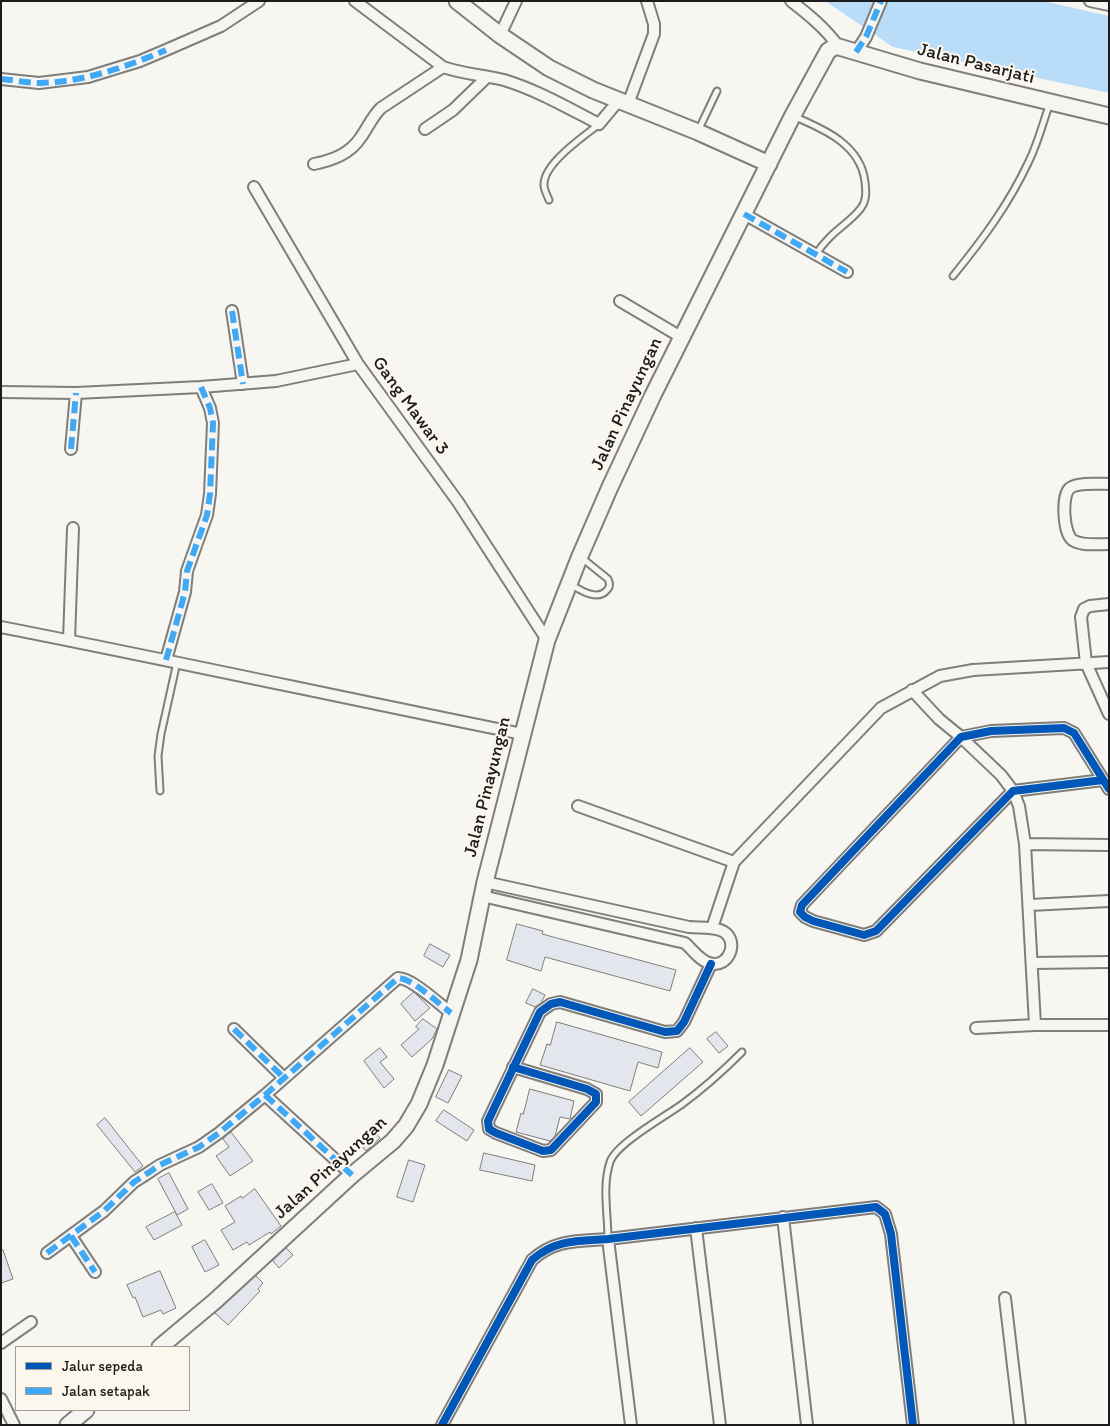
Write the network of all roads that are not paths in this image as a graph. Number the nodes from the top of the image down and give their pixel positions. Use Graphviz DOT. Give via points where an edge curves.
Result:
graph roads {
  1 [pos="259,1"];
  2 [pos="355,1"];
  3 [pos="458,1"];
  4 [pos="516,1"];
  5 [pos="647,1"];
  6 [pos="791,1"];
  7 [pos="882,1"];
  8 [pos="1090,1"];
  9 [pos="1109,5"];
  10 [pos="500,35"];
  11 [pos="836,47"];
  12 [pos="856,52"];
  13 [pos="443,67"];
  14 [pos="486,78"];
  15 [pos="1,79"];
  16 [pos="717,91"];
  17 [pos="623,102"];
  18 [pos="1050,103"];
  19 [pos="793,115"];
  20 [pos="1109,116"];
  21 [pos="599,124"];
  22 [pos="425,129"];
  23 [pos="698,132"];
  24 [pos="314,164"];
  25 [pos="769,164"];
  26 [pos="254,187"];
  27 [pos="549,200"];
  28 [pos="744,214"];
  29 [pos="816,254"];
  30 [pos="847,272"];
  31 [pos="953,276"];
  32 [pos="620,301"];
  33 [pos="232,311"];
  34 [pos="681,337"];
  35 [pos="358,364"];
  36 [pos="243,384"];
  37 [pos="200,387"];
  38 [pos="1,392"];
  39 [pos="76,392"];
  40 [pos="71,449"];
  41 [pos="1109,484"];
  42 [pos="73,528"];
  43 [pos="1109,544"];
  44 [pos="580,556"];
  45 [pos="569,584"];
  46 [pos="1109,604"];
  47 [pos="1,627"];
  48 [pos="69,640"];
  49 [pos="547,640"];
  50 [pos="166,660"];
  51 [pos="177,662"];
  52 [pos="1109,662"];
  53 [pos="1086,663"];
  54 [pos="912,690"];
  55 [pos="1109,714"];
  56 [pos="522,734"];
  57 [pos="961,737"];
  58 [pos="1106,785"];
  59 [pos="160,791"];
  60 [pos="1013,791"];
  61 [pos="578,806"];
  62 [pos="1025,844"];
  63 [pos="1109,845"];
  64 [pos="734,862"];
  65 [pos="483,889"];
  66 [pos="1109,901"];
  67 [pos="1030,904"];
  68 [pos="679,925"];
  69 [pos="712,928"];
  70 [pos="675,940"];
  71 [pos="1109,962"];
  72 [pos="1032,963"];
  73 [pos="711,964"];
  74 [pos="451,1013"];
  75 [pos="1035,1025"];
  76 [pos="1109,1025"];
  77 [pos="976,1028"];
  78 [pos="234,1029"];
  79 [pos="742,1052"];
  80 [pos="513,1067"];
  81 [pos="284,1078"];
  82 [pos="265,1095"];
  83 [pos="352,1175"];
  84 [pos="783,1217"];
  85 [pos="696,1228"];
  86 [pos="71,1236"];
  87 [pos="608,1239"];
  88 [pos="47,1253"];
  89 [pos="95,1272"];
  90 [pos="1005,1298"];
  91 [pos="31,1322"];
  92 [pos="1,1344"];
  93 [pos="161,1346"];
  94 [pos="1,1400"];
  95 [pos="85,1411"];
  96 [pos="14,1425"];
  97 [pos="68,1425"];
  98 [pos="442,1425"];
  99 [pos="631,1425"];
  100 [pos="720,1425"];
  101 [pos="807,1425"];
  102 [pos="913,1425"];
  103 [pos="1020,1425"];
  1 -- 15 [label="street" via="221,26 140,61 88,77 39,82"];
  2 -- 13 [label="street"];
  3 -- 10 [label="main road"];
  4 -- 10 [label="street"];
  5 -- 17 [label="street" via="654,34"];
  6 -- 11 [label="street" via="827,31"];
  7 -- 12 [label="street"];
  8 -- 9 [label="street"];
  10 -- 17 [label="main road" via="549,68"];
  11 -- 12 [label="main road, Jalan Pasarjati"];
  11 -- 19 [label="main road, Jalan Pinayungan" via="828,51"];
  12 -- 18 [label="main road, Jalan Pasarjati"];
  13 -- 14 [label="street"];
  13 -- 24 [label="street" via="381,108 360,139 342,155"];
  14 -- 21 [label="street" via="528,88"];
  14 -- 22 [label="street" via="453,110"];
  16 -- 23 [label="lane"];
  17 -- 21 [label="street"];
  17 -- 23 [label="main road"];
  18 -- 20 [label="main road, Jalan Pasarjati"];
  18 -- 31 [label="lane" via="1030,160 1007,204"];
  19 -- 25 [label="main road, Jalan Pinayungan"];
  19 -- 29 [label="lane" via="839,140 857,156 864,174 866,193 862,207 828,238"];
  21 -- 27 [label="lane" via="555,161 547,172 544,185"];
  23 -- 25 [label="main road"];
  25 -- 28 [label="main road, Jalan Pinayungan"];
  26 -- 35 [label="street, Gang Mawar 3"];
  28 -- 29 [label="street"];
  28 -- 34 [label="main road, Jalan Pinayungan"];
  29 -- 30 [label="street"];
  32 -- 34 [label="street"];
  33 -- 36 [label="street"];
  34 -- 44 [label="main road, Jalan Pinayungan"];
  35 -- 36 [label="street" via="276,381"];
  35 -- 49 [label="street, Gang Mawar 3" via="458,502"];
  36 -- 37 [label="street"];
  37 -- 39 [label="street"];
  37 -- 50 [label="street" via="213,423 210,494 207,515 187,571 185,592"];
  38 -- 39 [label="street"];
  39 -- 40 [label="street"];
  41 -- 43 [label="street" via="1077,485 1066,493 1065,502 1066,528 1072,541"];
  42 -- 48 [label="street"];
  44 -- 45 [label="main road, Jalan Pinayungan"];
  44 -- 45 [label="lane" via="608,579 608,590 589,594"];
  45 -- 49 [label="main road, Jalan Pinayungan"];
  46 -- 53 [label="street" via="1084,609 1081,617"];
  47 -- 48 [label="street"];
  48 -- 50 [label="street"];
  49 -- 56 [label="main road, Jalan Pinayungan"];
  50 -- 51 [label="street"];
  51 -- 56 [label="street"];
  51 -- 59 [label="lane" via="159,749"];
  52 -- 53 [label="street"];
  53 -- 54 [label="street" via="973,670 940,676"];
  53 -- 55 [label="street"];
  54 -- 57 [label="street"];
  54 -- 64 [label="street" via="881,708"];
  56 -- 65 [label="main road, Jalan Pinayungan"];
  57 -- 58 [label="street" via="991,731 1064,728 1074,733"];
  57 -- 60 [label="street"];
  57 -- 60 [label="street" via="802,905 800,912 804,917 864,935 876,931"];
  58 -- 60 [label="street"];
  60 -- 62 [label="street" via="1019,806"];
  61 -- 64 [label="street"];
  62 -- 63 [label="street"];
  62 -- 67 [label="street"];
  64 -- 69 [label="street"];
  65 -- 68 [label="street"];
  65 -- 70 [label="street"];
  65 -- 74 [label="main road, Jalan Pinayungan" via="469,960"];
  66 -- 67 [label="street"];
  67 -- 72 [label="street"];
  68 -- 69 [label="street"];
  68 -- 70 [label="street"];
  69 -- 73 [label="street" via="722,930 732,943 727,959"];
  70 -- 73 [label="street"];
  71 -- 72 [label="street"];
  72 -- 75 [label="street"];
  73 -- 80 [label="street" via="677,1031 666,1032 560,1002 540,1012"];
  74 -- 81 [label="street" via="421,990 398,978"];
  74 -- 83 [label="main road, Jalan Pinayungan" via="432,1072 406,1126"];
  75 -- 76 [label="street"];
  75 -- 77 [label="street"];
  78 -- 81 [label="street"];
  79 -- 87 [label="lane" via="721,1073 625,1144 610,1160 606,1182"];
  80 -- 80 [label="street" via="488,1121 489,1128 496,1134 543,1151 550,1150 596,1102 596,1094"];
  81 -- 82 [label="street"];
  82 -- 83 [label="street"];
  82 -- 86 [label="street" via="199,1147 160,1165 134,1182"];
  83 -- 93 [label="main road, Jalan Pinayungan"];
  84 -- 85 [label="street"];
  84 -- 101 [label="street"];
  84 -- 102 [label="street" via="876,1207 885,1214 891,1234"];
  85 -- 87 [label="street"];
  85 -- 100 [label="street"];
  86 -- 88 [label="street"];
  86 -- 89 [label="street"];
  87 -- 98 [label="street" via="552,1246 532,1260"];
  87 -- 99 [label="street"];
  90 -- 103 [label="street"];
  91 -- 92 [label="street"];
  94 -- 96 [label="street"];
  95 -- 97 [label="main road"];
}
